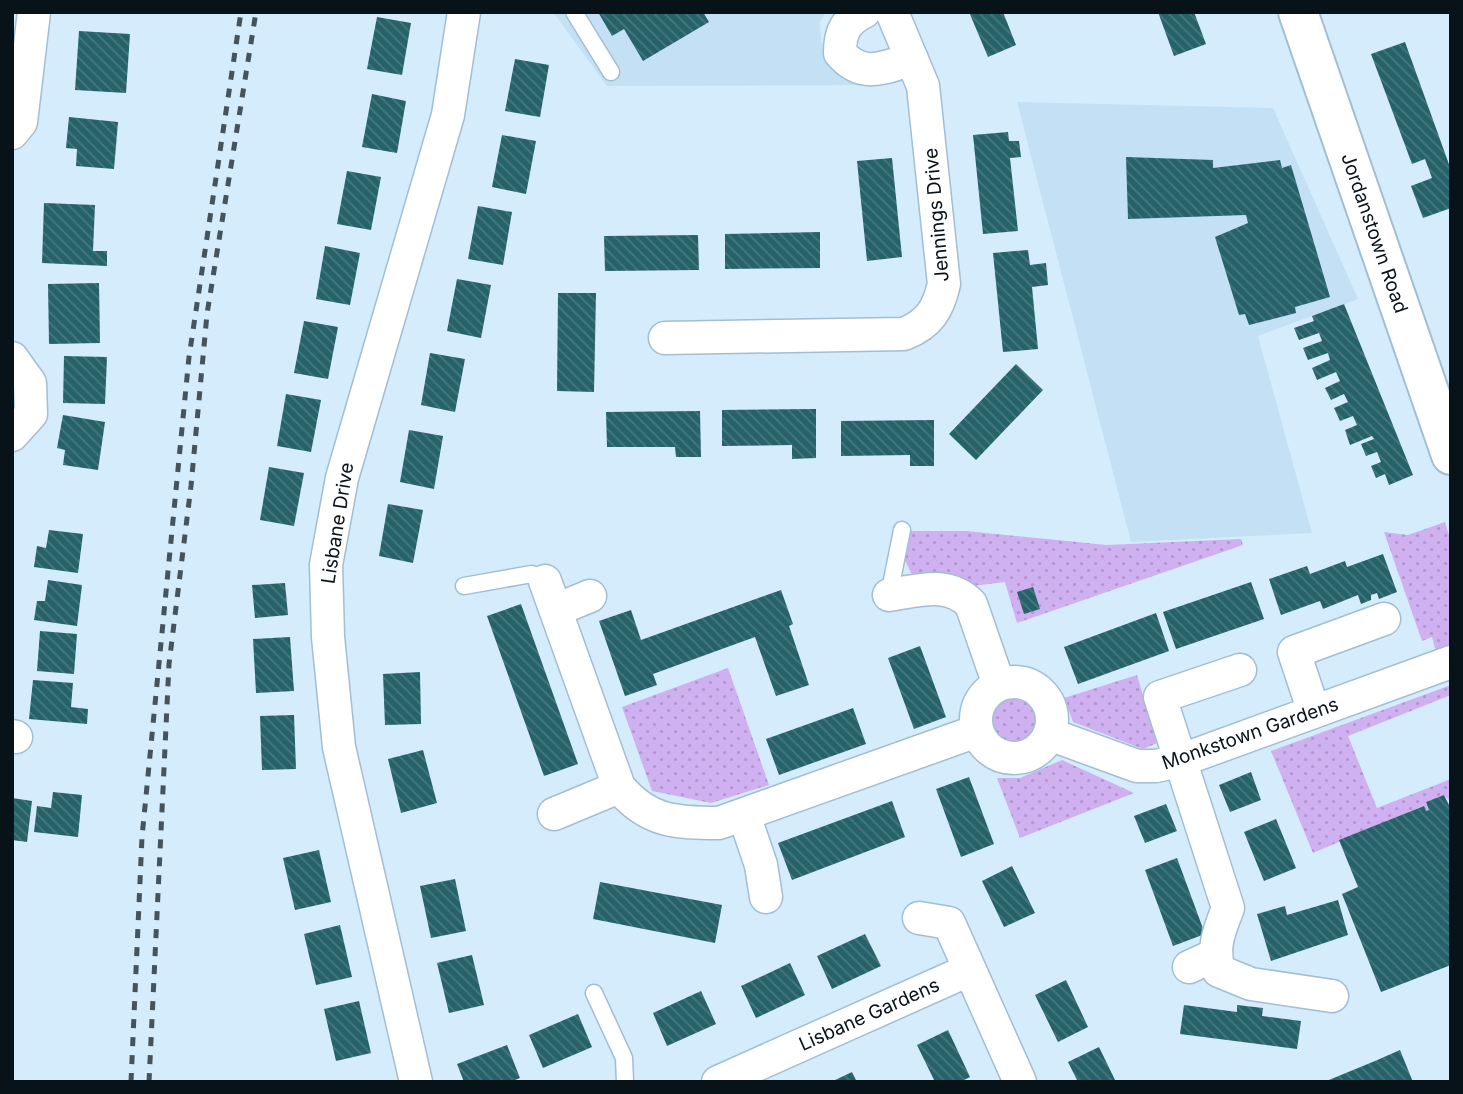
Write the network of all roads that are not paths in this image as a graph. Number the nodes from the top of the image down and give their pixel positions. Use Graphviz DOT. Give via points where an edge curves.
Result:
graph roads {
  1 [pos="34,12"];
  2 [pos="464,12"];
  3 [pos="574,12"];
  4 [pos="864,12"];
  5 [pos="892,12"];
  6 [pos="1298,12"];
  7 [pos="912,59"];
  8 [pos="611,72"];
  9 [pos="12,133"];
  10 [pos="665,338"];
  11 [pos="12,358"];
  12 [pos="12,435"];
  13 [pos="1451,455"];
  14 [pos="902,530"];
  15 [pos="464,586"];
  16 [pos="889,595"];
  17 [pos="551,596"];
  18 [pos="590,596"];
  19 [pos="1384,619"];
  20 [pos="1451,663"];
  21 [pos="1240,670"];
  22 [pos="999,685"];
  23 [pos="1314,712"];
  24 [pos="977,731"];
  25 [pos="1049,734"];
  26 [pos="1180,761"];
  27 [pos="619,787"];
  28 [pos="554,814"];
  29 [pos="744,815"];
  30 [pos="766,897"];
  31 [pos="919,918"];
  32 [pos="969,970"];
  33 [pos="594,993"];
  34 [pos="1332,996"];
  35 [pos="774,1070"];
  36 [pos="416,1082"];
  37 [pos="625,1082"];
  38 [pos="718,1082"];
  39 [pos="1020,1082"];
  1 -- 9 [label="street" via="21,122"];
  2 -- 36 [label="street, Lisbane Drive" via="448,115 342,478 326,565 339,747"];
  3 -- 8 [label="lane"];
  4 -- 7 [label="street" via="846,23 840,38 840,53 849,64 864,71 878,70"];
  5 -- 7 [label="street, Jennings Drive"];
  6 -- 13 [label="street, Jordanstown Road"];
  7 -- 10 [label="street, Jennings Drive" via="923,86 944,284 932,317 904,334"];
  11 -- 12 [label="street" via="30,383 31,414"];
  14 -- 16 [label="lane"];
  15 -- 17 [label="lane" via="533,574"];
  16 -- 22 [label="street" via="941,587 962,594 971,604"];
  17 -- 18 [label="street"];
  17 -- 27 [label="street"];
  19 -- 23 [label="street" via="1294,652"];
  20 -- 23 [label="street, Monkstown Gardens"];
  21 -- 26 [label="street" via="1160,697"];
  22 -- 24 [label="street" via="981,700 976,711"];
  22 -- 25 [label="street" via="1021,683 1041,693 1051,712"];
  23 -- 26 [label="street, Monkstown Gardens"];
  24 -- 25 [label="street" via="985,746 1007,758 1032,753"];
  24 -- 29 [label="street"];
  25 -- 26 [label="street, Monkstown Gardens" via="1137,766"];
  26 -- 34 [label="street" via="1228,908 1202,961 1251,984"];
  27 -- 28 [label="street"];
  27 -- 29 [label="street" via="635,807 654,816 686,823 719,823"];
  29 -- 30 [label="street"];
  31 -- 32 [label="street" via="949,923"];
  32 -- 35 [label="street, Lisbane Gardens"];
  32 -- 39 [label="street"];
  33 -- 37 [label="lane" via="624,1058"];
  35 -- 38 [label="street, Lisbane Gardens"];
}
